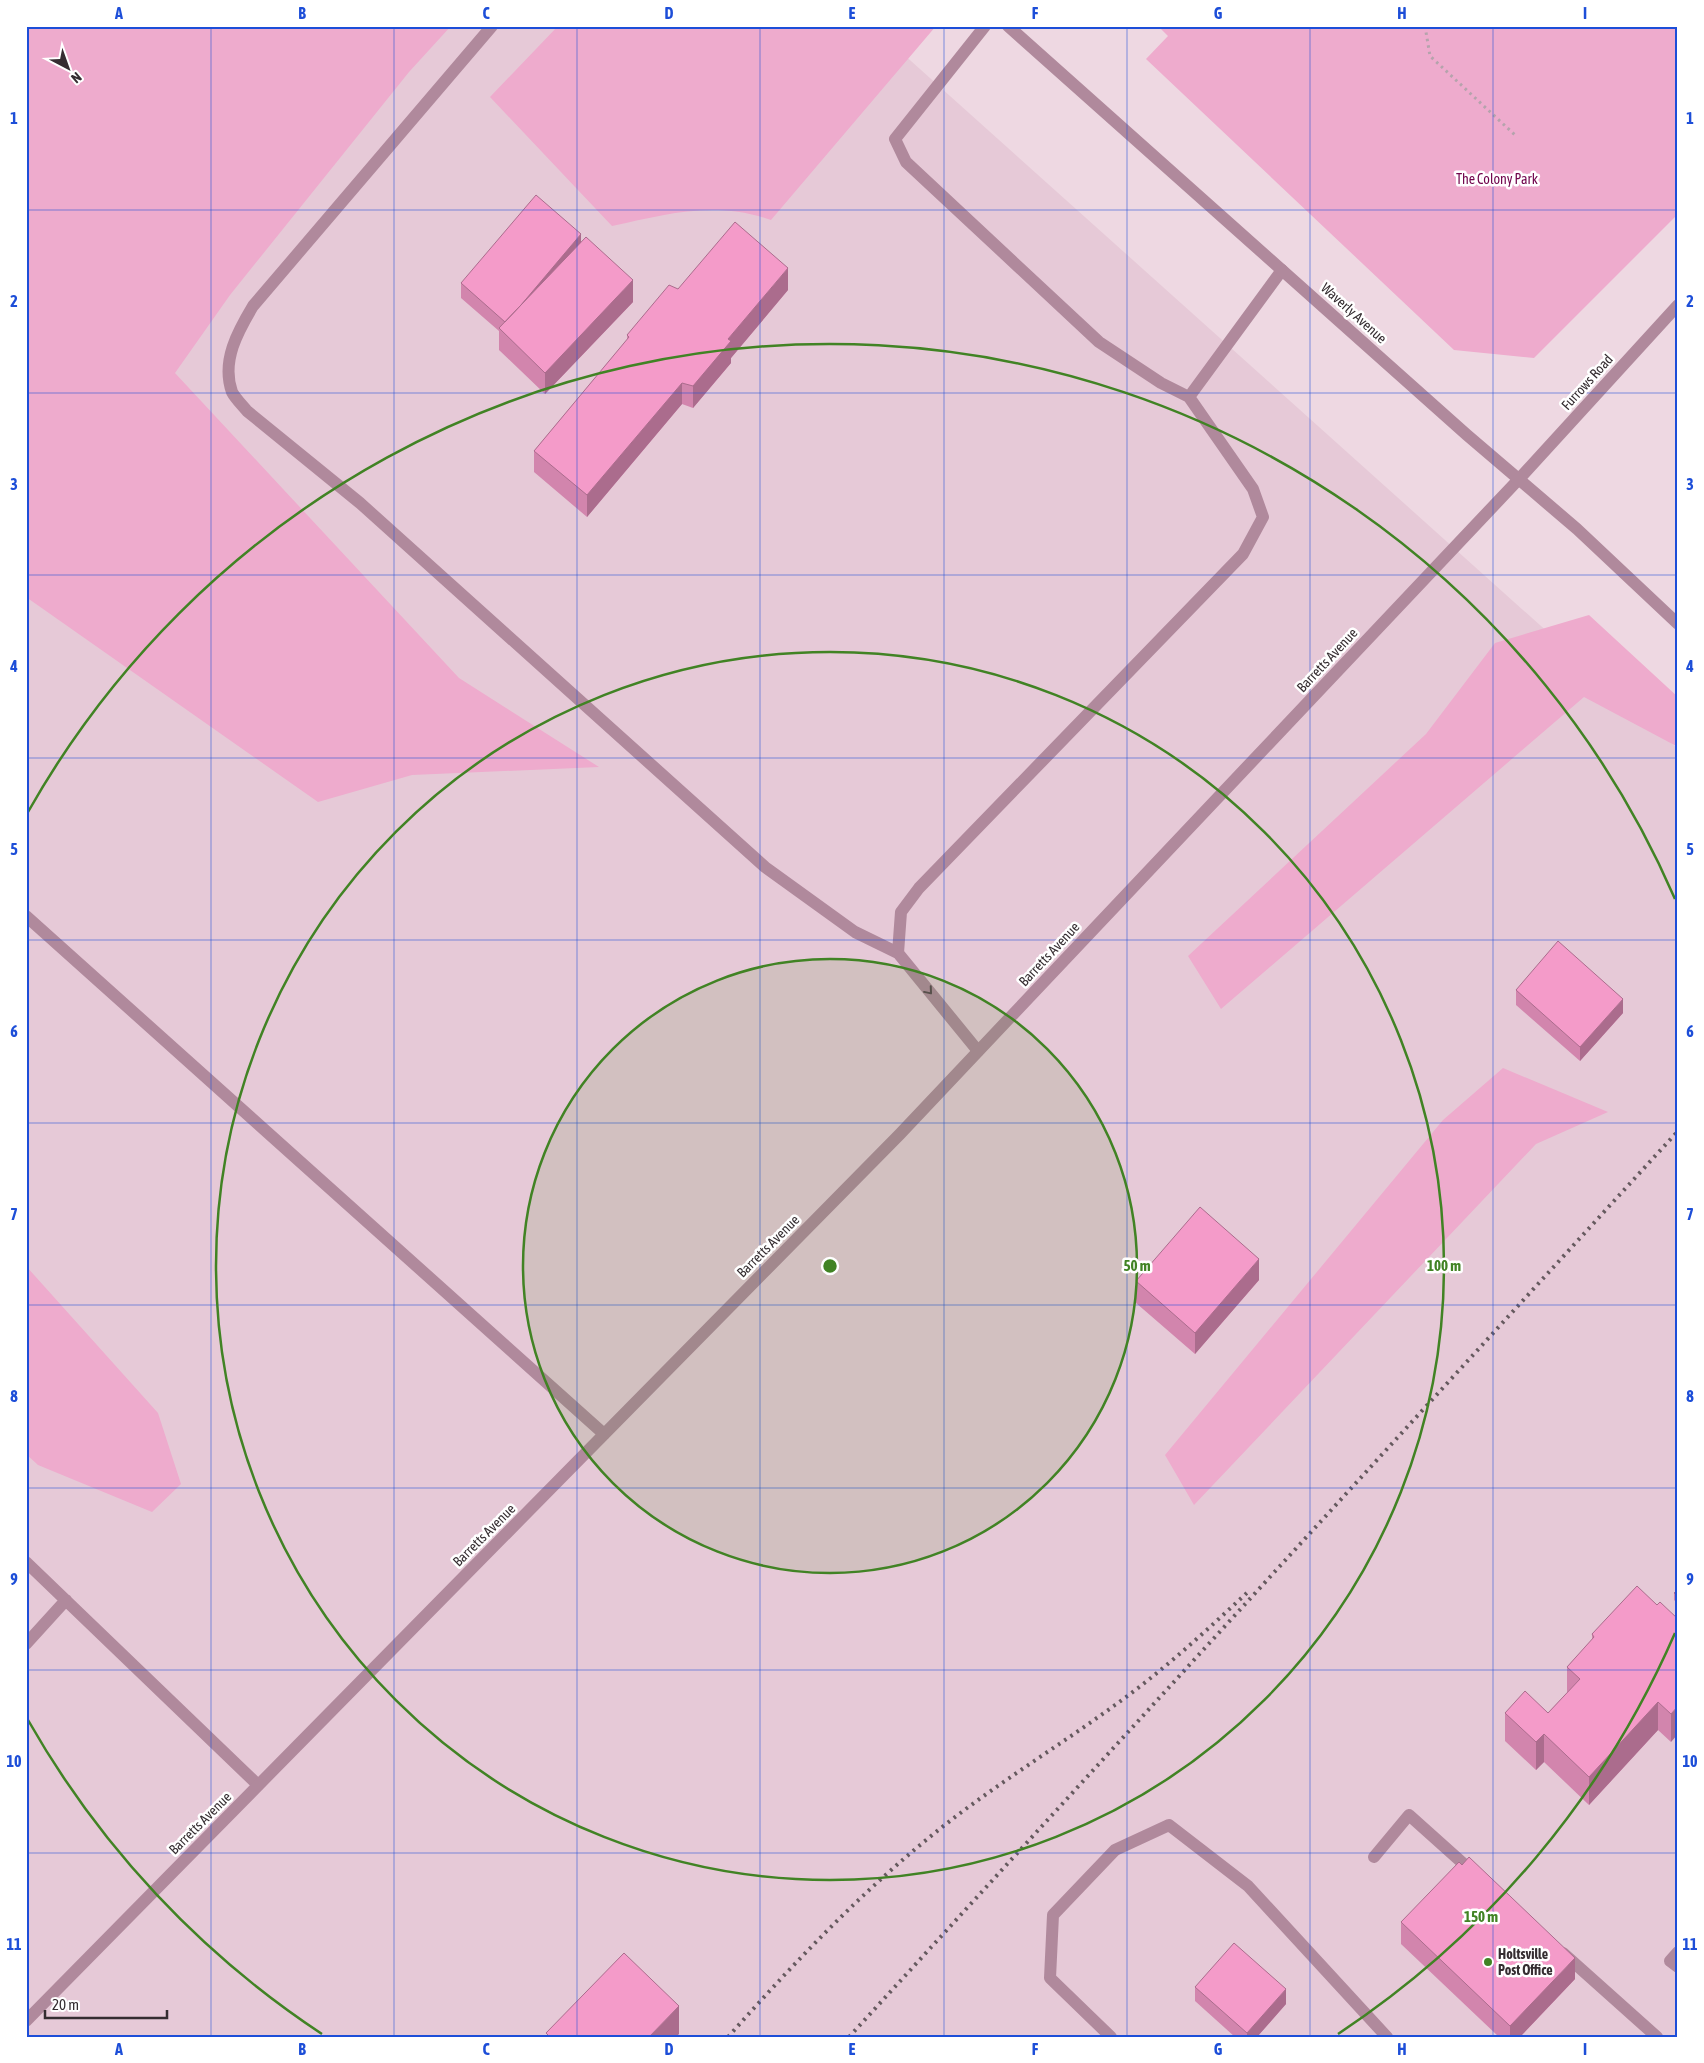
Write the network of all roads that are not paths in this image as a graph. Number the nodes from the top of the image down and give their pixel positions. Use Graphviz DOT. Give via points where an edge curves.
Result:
graph roads {
  1 [pos="492,26"];
  2 [pos="985,26"];
  3 [pos="1008,26"];
  4 [pos="1282,270"];
  5 [pos="1678,305"];
  6 [pos="1190,397"];
  7 [pos="1518,479"];
  8 [pos="1678,624"];
  9 [pos="26,916"];
  10 [pos="898,953"];
  11 [pos="978,1051"];
  12 [pos="604,1434"];
  13 [pos="26,1562"];
  14 [pos="66,1600"];
  15 [pos="26,1644"];
  16 [pos="258,1786"];
  17 [pos="1374,1857"];
  18 [pos="1489,1886"];
  19 [pos="1555,1945"];
  20 [pos="1678,1952"];
  21 [pos="1678,1967"];
  22 [pos="26,2021"];
  23 [pos="1112,2037"];
  24 [pos="1388,2037"];
  25 [pos="1656,2037"];
  1 -- 10 [label="street" via="253,306 235,336 228,365 232,392 247,411 360,503 765,866 855,932"];
  2 -- 6 [label="street" via="895,139 906,162 1099,342 1161,384"];
  3 -- 4 [label="street, Waverly Avenue"];
  4 -- 6 [label="street"];
  4 -- 7 [label="street, Waverly Avenue"];
  5 -- 7 [label="street, Furrows Road"];
  6 -- 10 [label="street" via="1253,490 1264,517 1243,554 919,888 901,912"];
  7 -- 8 [label="street, Waverly Avenue" via="1577,529"];
  7 -- 11 [label="street, Barretts Avenue"];
  9 -- 12 [label="street"];
  10 -- 11 [label="street, one-way"];
  11 -- 12 [label="street, Barretts Avenue"];
  12 -- 16 [label="street, Barretts Avenue"];
  13 -- 14 [label="street"];
  14 -- 15 [label="street"];
  14 -- 16 [label="street"];
  16 -- 22 [label="street, Barretts Avenue"];
  17 -- 18 [label="street" via="1409,1815"];
  19 -- 25 [label="street"];
  20 -- 21 [label="street" via="1670,1961"];
  23 -- 24 [label="street" via="1050,1978 1053,1914 1116,1850 1169,1825 1248,1886"];
}
